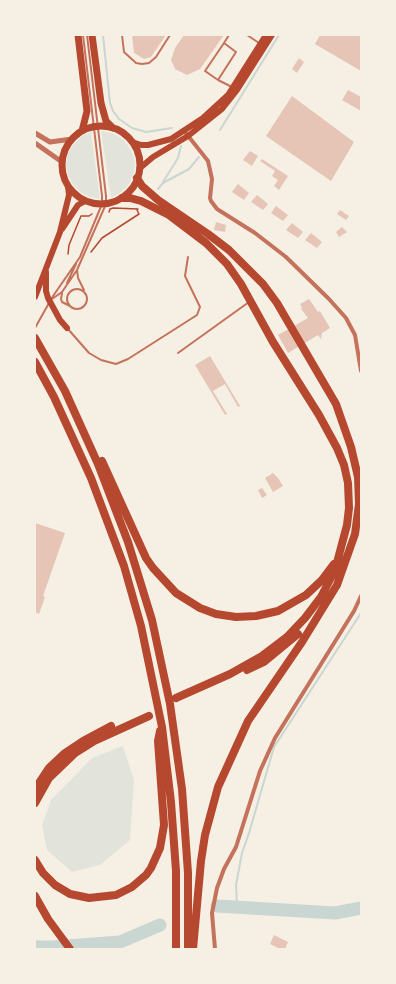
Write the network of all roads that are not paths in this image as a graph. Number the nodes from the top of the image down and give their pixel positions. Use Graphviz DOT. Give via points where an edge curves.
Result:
graph roads {
  1 [pos="78,35"];
  2 [pos="83,35"];
  3 [pos="88,35"];
  4 [pos="92,35"];
  5 [pos="122,35"];
  6 [pos="170,35"];
  7 [pos="229,35"];
  8 [pos="247,35"];
  9 [pos="266,35"];
  10 [pos="272,35"];
  11 [pos="224,43"];
  12 [pos="260,44"];
  13 [pos="218,80"];
  14 [pos="233,87"];
  15 [pos="96,127"];
  16 [pos="113,129"];
  17 [pos="82,131"];
  18 [pos="35,133"];
  19 [pos="187,134"];
  20 [pos="72,139"];
  21 [pos="132,142"];
  22 [pos="35,143"];
  23 [pos="62,162"];
  24 [pos="140,168"];
  25 [pos="138,178"];
  26 [pos="68,186"];
  27 [pos="122,198"];
  28 [pos="85,201"];
  29 [pos="104,204"];
  30 [pos="60,232"];
  31 [pos="188,257"];
  32 [pos="80,258"];
  33 [pos="46,270"];
  34 [pos="77,270"];
  35 [pos="62,292"];
  36 [pos="86,292"];
  37 [pos="35,297"];
  38 [pos="50,301"];
  39 [pos="250,301"];
  40 [pos="70,306"];
  41 [pos="35,328"];
  42 [pos="67,328"];
  43 [pos="35,338"];
  44 [pos="178,353"];
  45 [pos="36,364"];
  46 [pos="361,372"];
  47 [pos="65,391"];
  48 [pos="338,558"];
  49 [pos="361,596"];
  50 [pos="323,607"];
  51 [pos="162,727"];
  52 [pos="35,789"];
  53 [pos="35,803"];
  54 [pos="35,860"];
  55 [pos="35,896"];
  56 [pos="70,949"];
  57 [pos="176,949"];
  58 [pos="188,949"];
  59 [pos="193,949"];
  60 [pos="215,949"];
  1 -- 17 [label="main road" via="87,111"];
  2 -- 15 [label="lane"];
  3 -- 15 [label="lane"];
  4 -- 16 [label="main road" via="101,104 106,120"];
  5 -- 6 [label="lane" via="124,52 136,63 142,64 149,63 156,57"];
  7 -- 11 [label="lane"];
  8 -- 12 [label="lane"];
  9 -- 12 [label="main road"];
  10 -- 19 [label="main road" via="232,97 214,117"];
  11 -- 13 [label="lane" via="236,52"];
  11 -- 13 [label="lane" via="205,72"];
  12 -- 14 [label="main road"];
  13 -- 14 [label="lane"];
  14 -- 19 [label="main road" via="217,107"];
  15 -- 16 [label="main road"];
  15 -- 17 [label="main road"];
  15 -- 29 [label="lane" via="106,196"];
  16 -- 21 [label="main road"];
  17 -- 20 [label="main road"];
  18 -- 20 [label="street" via="50,142"];
  19 -- 21 [label="main road" via="160,143 141,145"];
  19 -- 24 [label="main road"];
  19 -- 46 [label="street" via="208,161 212,179 210,198 214,205 286,256 346,318 355,335"];
  20 -- 23 [label="main road" via="65,150"];
  21 -- 24 [label="main road" via="138,153"];
  22 -- 23 [label="street"];
  23 -- 26 [label="main road"];
  24 -- 25 [label="main road"];
  25 -- 27 [label="main road" via="130,192"];
  25 -- 50 [label="highway" via="142,186 158,200 208,234 252,271 277,304 336,404 358,477 359,504 355,534 347,560 337,585"];
  26 -- 28 [label="main road" via="75,195"];
  26 -- 30 [label="main road"];
  27 -- 29 [label="main road"];
  27 -- 39 [label="highway" via="136,199 170,215 194,233 227,264"];
  28 -- 29 [label="main road"];
  28 -- 30 [label="main road" via="78,205"];
  29 -- 32 [label="lane"];
  29 -- 34 [label="lane"];
  30 -- 33 [label="main road"];
  31 -- 42 [label="lane" via="185,276 200,307 197,315 128,359 116,364 101,360 89,353"];
  32 -- 35 [label="lane"];
  32 -- 38 [label="lane"];
  33 -- 37 [label="main road"];
  33 -- 38 [label="main road" via="46,291"];
  34 -- 35 [label="lane"];
  34 -- 36 [label="lane" via="78,278"];
  35 -- 38 [label="lane"];
  35 -- 40 [label="lane" via="62,302"];
  36 -- 40 [label="lane" via="88,299 85,305 80,309"];
  36 -- 40 [label="lane" via="77,288 70,291 67,297"];
  38 -- 41 [label="lane"];
  38 -- 42 [label="main road"];
  39 -- 44 [label="lane"];
  39 -- 48 [label="highway" via="319,415 344,465 349,508"];
  43 -- 47 [label="highway"];
  45 -- 51 [label="highway" via="74,438 108,520 141,626"];
  47 -- 48 [label="highway" via="96,448 146,558 169,586 191,603 216,614 236,617 278,611 306,595 322,580"];
  47 -- 58 [label="highway" via="98,464 128,542 150,613 162,664 182,790 188,873"];
  48 -- 50 [label="highway" via="321,597 287,637 248,665 177,701 264,662 288,644"];
  49 -- 60 [label="street" via="275,738 260,771 236,847 217,888 212,913"];
  50 -- 59 [label="highway" via="248,721 218,787 201,861"];
  51 -- 54 [label="highway" via="158,741 164,825 160,848 146,875 132,887 116,895 89,898 70,894 55,885"];
  51 -- 57 [label="highway" via="173,832"];
  52 -- 53 [label="highway" via="49,768 72,748 93,735 149,713 75,753 49,778"];
  55 -- 56 [label="highway"];
}
